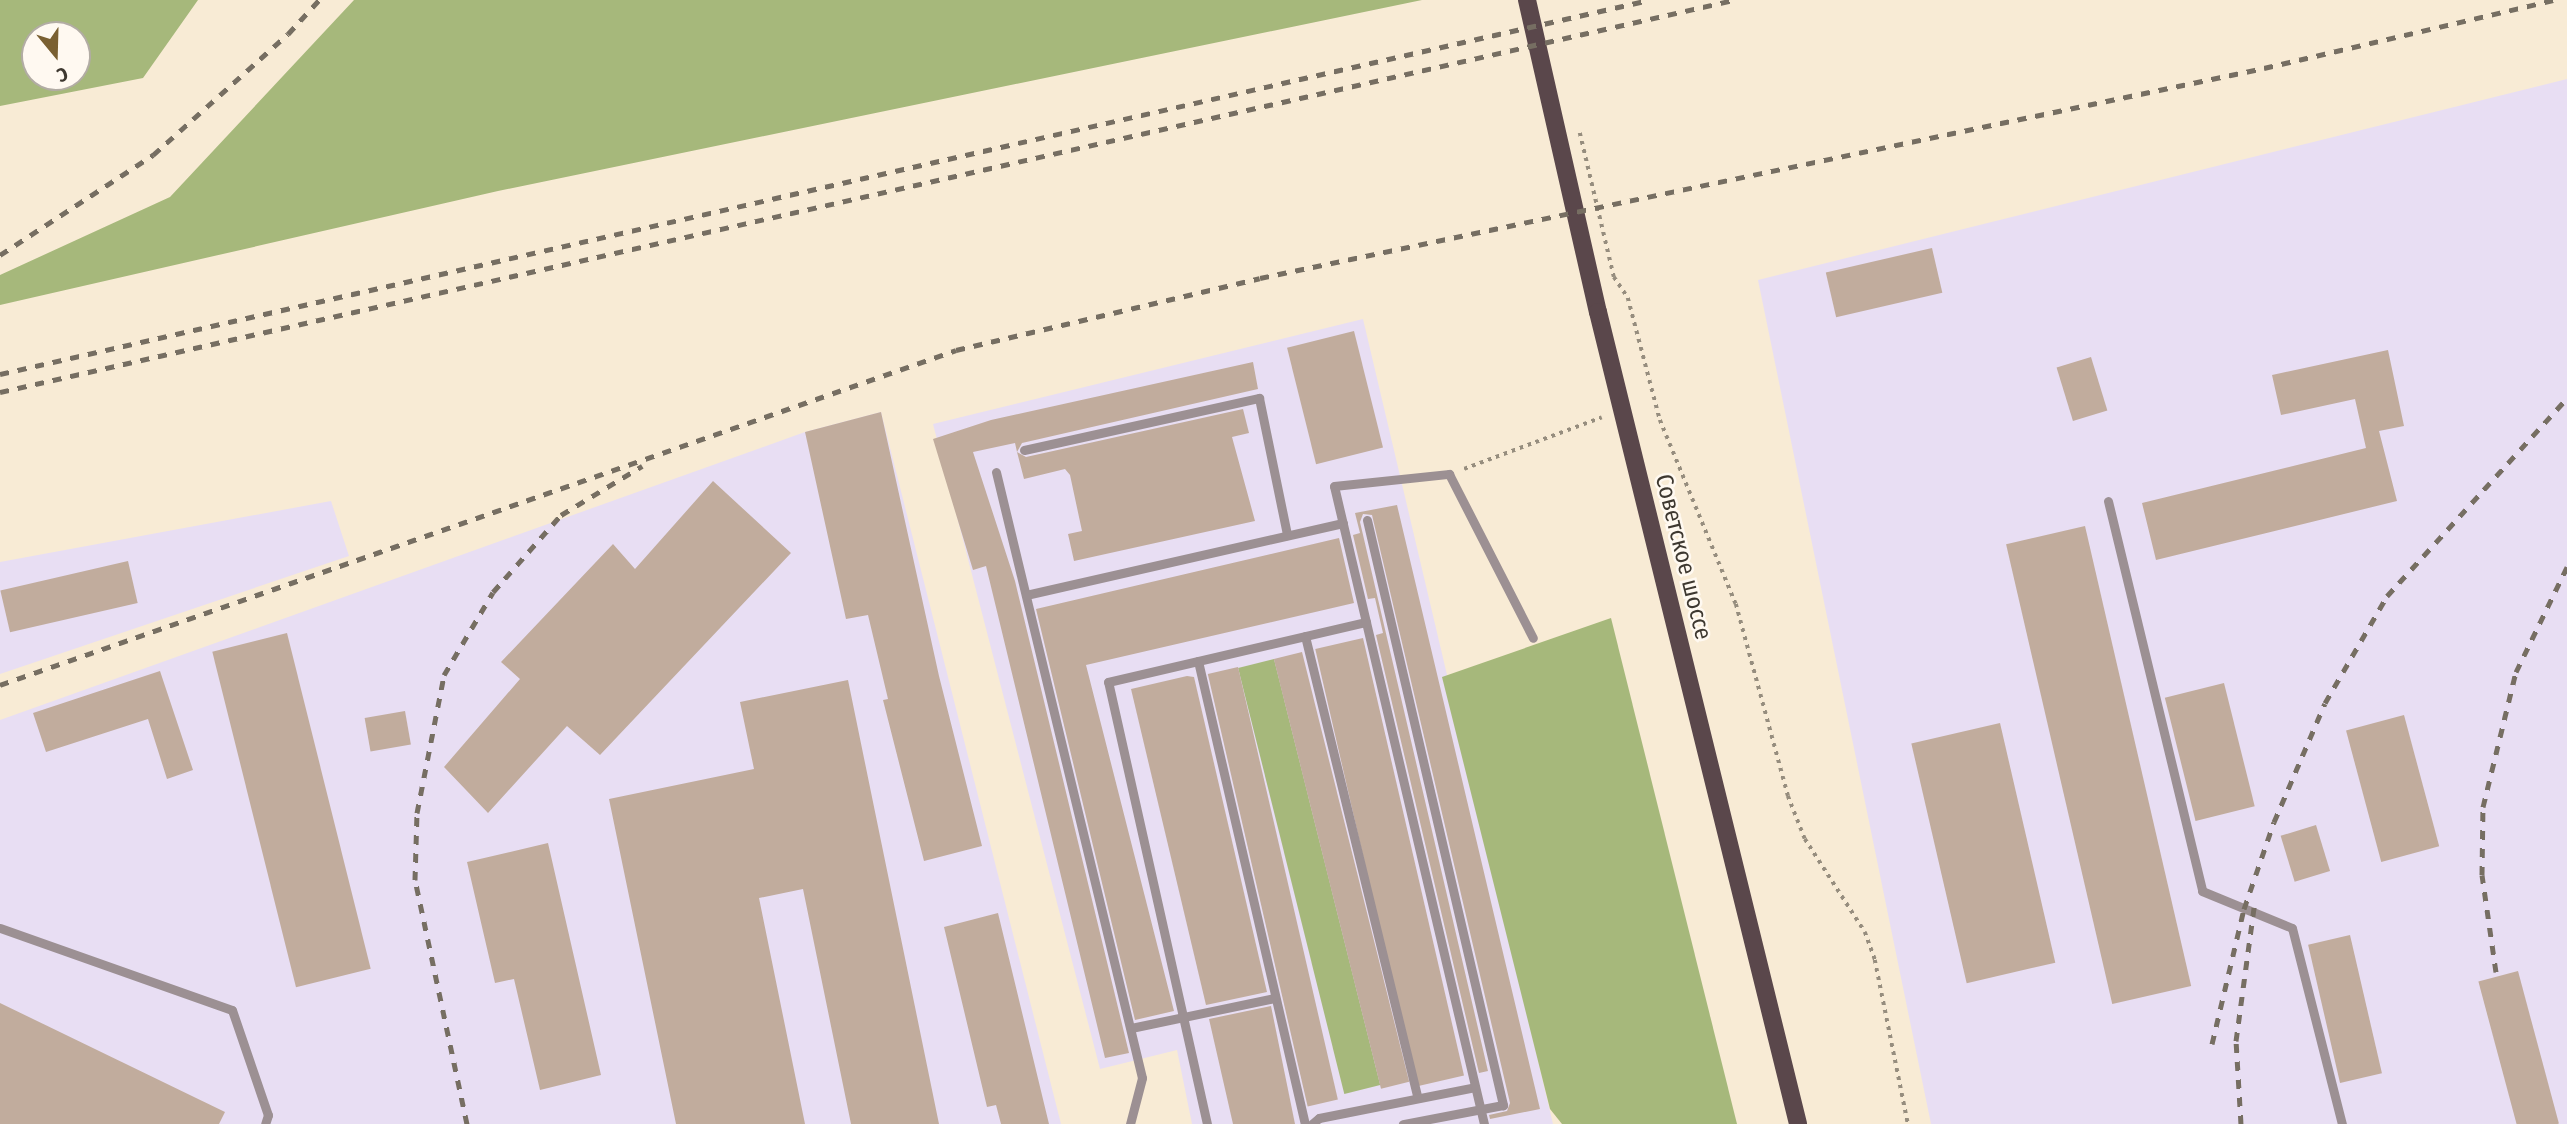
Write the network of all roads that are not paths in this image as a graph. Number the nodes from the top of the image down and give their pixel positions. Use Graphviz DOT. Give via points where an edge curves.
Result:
graph roads {
  1 [pos="1527,0"];
  2 [pos="1024,450"];
  3 [pos="996,472"];
  4 [pos="2108,501"];
  5 [pos="1367,520"];
  6 [pos="1343,523"];
  7 [pos="1287,535"];
  8 [pos="1026,595"];
  9 [pos="1366,622"];
  10 [pos="1306,636"];
  11 [pos="1534,638"];
  12 [pos="1198,661"];
  13 [pos="0,928"];
  14 [pos="1275,998"];
  15 [pos="1183,1018"];
  16 [pos="1131,1028"];
  17 [pos="1475,1087"];
  18 [pos="1417,1097"];
  19 [pos="265,1124"];
  20 [pos="1130,1124"];
  21 [pos="1207,1124"];
  22 [pos="1306,1124"];
  23 [pos="1312,1124"];
  24 [pos="1403,1124"];
  25 [pos="1484,1124"];
  26 [pos="1798,1124"];
  27 [pos="2342,1124"];
  1 -- 26 [label="main road, Советское шоссе" via="1598,312"];
  2 -- 7 [label="lane" via="1259,398"];
  3 -- 8 [label="lane"];
  4 -- 27 [label="lane" via="2202,891 2292,928"];
  5 -- 24 [label="lane" via="1503,1105"];
  6 -- 7 [label="lane"];
  6 -- 9 [label="lane"];
  6 -- 11 [label="lane" via="1335,486 1449,474"];
  7 -- 8 [label="lane"];
  8 -- 16 [label="lane"];
  9 -- 10 [label="lane"];
  9 -- 17 [label="lane"];
  10 -- 12 [label="lane"];
  10 -- 18 [label="lane"];
  12 -- 14 [label="lane"];
  12 -- 15 [label="lane" via="1108,682"];
  13 -- 19 [label="lane" via="232,1010 268,1115"];
  14 -- 15 [label="lane"];
  14 -- 22 [label="lane"];
  15 -- 16 [label="lane"];
  15 -- 21 [label="lane"];
  16 -- 20 [label="lane" via="1142,1078"];
  17 -- 18 [label="lane"];
  17 -- 25 [label="lane"];
  18 -- 23 [label="lane" via="1320,1118"];
}
